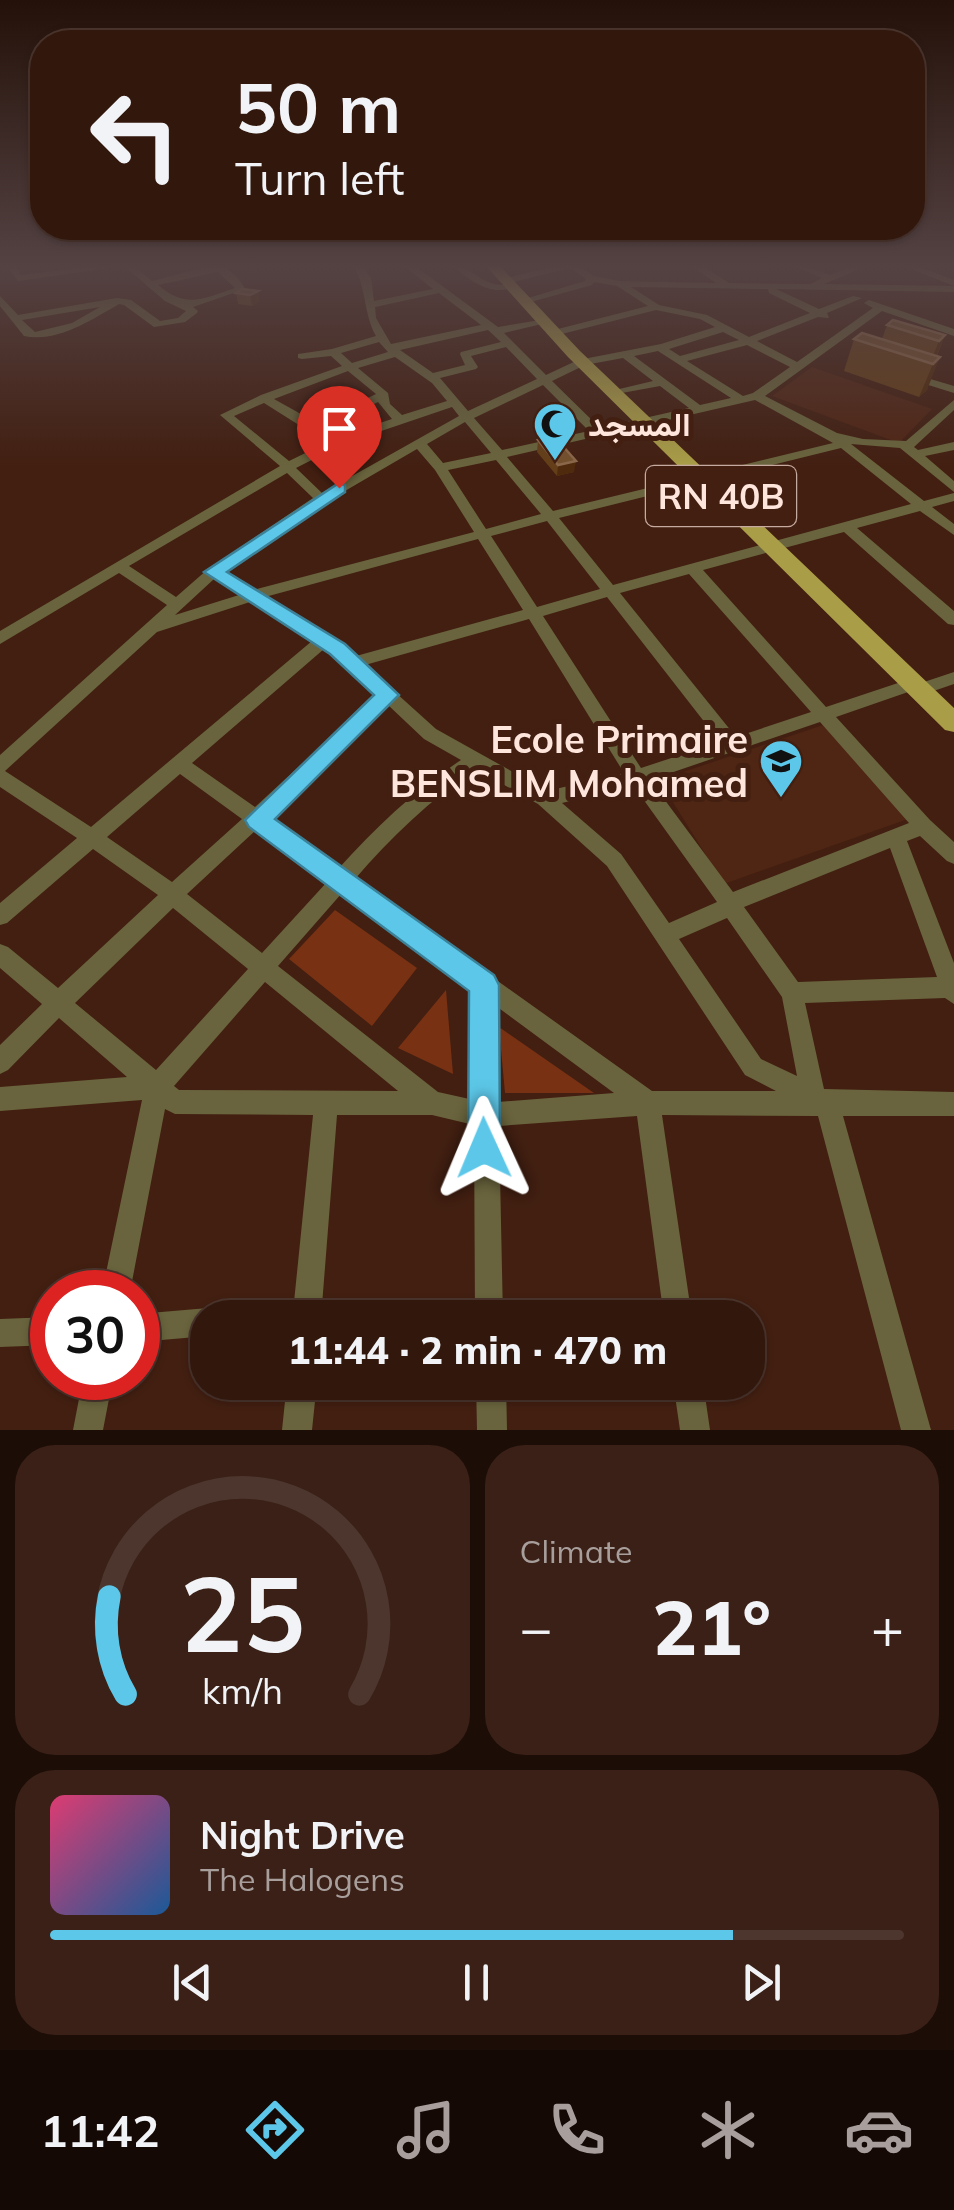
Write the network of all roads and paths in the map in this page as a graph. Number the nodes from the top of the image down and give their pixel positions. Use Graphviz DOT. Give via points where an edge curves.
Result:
graph roads {
  1 [pos="380,333"];
  2 [pos="472,333"];
  3 [pos="497,333"];
  4 [pos="554,333"];
  5 [pos="708,333"];
  6 [pos="731,333"];
  7 [pos="770,333"];
  8 [pos="845,333"];
  9 [pos="383,337"];
  10 [pos="748,341"];
  11 [pos="508,344"];
  12 [pos="824,347"];
  13 [pos="661,348"];
  14 [pos="393,351"];
  15 [pos="333,352"];
  16 [pos="843,353"];
  17 [pos="625,354"];
  18 [pos="302,356"];
  19 [pos="678,360"];
  20 [pos="582,362"];
  21 [pos="796,366"];
  22 [pos="350,367"];
  23 [pos="898,372"];
  24 [pos="431,377"];
  25 [pos="543,379"];
  26 [pos="662,382"];
  27 [pos="954,390"];
  28 [pos="615,393"];
  29 [pos="384,395"];
  30 [pos="757,396"];
  31 [pos="265,398"];
  32 [pos="742,400"];
  33 [pos="452,403"];
  34 [pos="954,404"];
  35 [pos="700,410"];
  36 [pos="468,416"];
  37 [pos="396,421"];
  38 [pos="644,422"];
  39 [pos="314,429"];
  40 [pos="598,433"];
  41 [pos="838,440"];
  42 [pos="339,441"];
  43 [pos="417,444"];
  44 [pos="954,446"];
  45 [pos="909,450"];
  46 [pos="499,456"];
  47 [pos="288,467"];
  48 [pos="440,468"];
  49 [pos="704,479"];
  50 [pos="954,488"];
  51 [pos="954,498"];
  52 [pos="321,499"];
  53 [pos="921,506"];
  54 [pos="550,516"];
  55 [pos="847,527"];
  56 [pos="954,531"];
  57 [pos="482,534"];
  58 [pos="774,547"];
  59 [pos="120,566"];
  60 [pos="693,569"];
  61 [pos="214,572"];
  62 [pos="610,590"];
  63 [pos="254,594"];
  64 [pos="177,605"];
  65 [pos="533,613"];
  66 [pos="954,620"];
  67 [pos="151,628"];
  68 [pos="0,638"];
  69 [pos="324,640"];
  70 [pos="353,663"];
  71 [pos="954,678"];
  72 [pos="916,687"];
  73 [pos="388,695"];
  74 [pos="824,714"];
  75 [pos="954,723"];
  76 [pos="732,745"];
  77 [pos="476,760"];
  78 [pos="179,763"];
  79 [pos="0,766"];
  80 [pos="0,777"];
  81 [pos="637,777"];
  82 [pos="544,799"];
  83 [pos="258,820"];
  84 [pos="923,826"];
  85 [pos="896,837"];
  86 [pos="92,838"];
  87 [pos="954,855"];
  88 [pos="342,881"];
  89 [pos="174,896"];
  90 [pos="730,904"];
  91 [pos="0,916"];
  92 [pos="665,935"];
  93 [pos="0,954"];
  94 [pos="265,969"];
  95 [pos="484,985"];
  96 [pos="953,989"];
  97 [pos="792,993"];
  98 [pos="57,1002"];
  99 [pos="0,1062"];
  100 [pos="158,1088"];
  101 [pos="820,1100"];
  102 [pos="1,1102"];
  103 [pos="326,1103"];
  104 [pos="432,1103"];
  105 [pos="648,1104"];
  106 [pos="954,1104"];
  107 [pos="483,1115"];
  108 [pos="121,1270"];
  109 [pos="308,1300"];
  110 [pos="488,1300"];
  111 [pos="675,1300"];
  112 [pos="190,1324"];
  113 [pos="160,1326"];
  114 [pos="30,1332"];
  115 [pos="0,1333"];
  116 [pos="94,1400"];
  117 [pos="300,1400"];
  118 [pos="491,1400"];
  119 [pos="691,1400"];
  120 [pos="88,1430"];
  121 [pos="297,1430"];
  122 [pos="492,1430"];
  123 [pos="695,1430"];
  124 [pos="916,1430"];
  1 -- 9 [label="street"];
  2 -- 14 [label="street"];
  3 -- 11 [label="street"];
  4 -- 20 [label="main road, RN 40B"];
  5 -- 13 [label="street"];
  6 -- 10 [label="street"];
  7 -- 10 [label="street"];
  8 -- 12 [label="street"];
  9 -- 14 [label="street"];
  9 -- 15 [label="street"];
  10 -- 19 [label="street"];
  10 -- 21 [label="street"];
  11 -- 24 [label="street" via="465,354 472,367"];
  11 -- 25 [label="street"];
  12 -- 16 [label="street"];
  12 -- 21 [label="street"];
  13 -- 17 [label="street"];
  13 -- 19 [label="street"];
  14 -- 22 [label="street"];
  14 -- 24 [label="street"];
  15 -- 18 [label="street"];
  15 -- 22 [label="street"];
  17 -- 20 [label="street"];
  17 -- 26 [label="street"];
  19 -- 32 [label="street"];
  20 -- 25 [label="street"];
  20 -- 28 [label="main road, RN 40B"];
  21 -- 30 [label="street"];
  22 -- 29 [label="street"];
  22 -- 31 [label="street"];
  23 -- 27 [label="street"];
  24 -- 33 [label="street"];
  25 -- 36 [label="street"];
  25 -- 40 [label="street"];
  26 -- 28 [label="street"];
  26 -- 35 [label="street"];
  28 -- 38 [label="main road, RN 40B"];
  29 -- 37 [label="street"];
  29 -- 39 [label="street"];
  30 -- 32 [label="street"];
  30 -- 41 [label="street"];
  31 -- 39 [label="street"];
  31 -- 47 [label="street" via="226,415"];
  32 -- 35 [label="street"];
  33 -- 36 [label="street"];
  33 -- 37 [label="street"];
  34 -- 45 [label="street"];
  35 -- 38 [label="street"];
  36 -- 43 [label="street"];
  36 -- 46 [label="street"];
  37 -- 42 [label="street"];
  37 -- 43 [label="street"];
  38 -- 40 [label="street"];
  38 -- 49 [label="main road, RN 40B"];
  39 -- 42 [label="street"];
  40 -- 46 [label="street"];
  41 -- 45 [label="street"];
  41 -- 49 [label="street"];
  41 -- 53 [label="street"];
  42 -- 47 [label="street"];
  43 -- 48 [label="street"];
  43 -- 52 [label="street"];
  44 -- 45 [label="street"];
  45 -- 50 [label="street"];
  46 -- 48 [label="street"];
  46 -- 54 [label="street"];
  47 -- 52 [label="street"];
  47 -- 59 [label="street"];
  48 -- 57 [label="street"];
  49 -- 54 [label="street"];
  49 -- 58 [label="main road, RN 40B"];
  51 -- 53 [label="street"];
  52 -- 61 [label="street"];
  53 -- 55 [label="street"];
  53 -- 56 [label="street"];
  54 -- 57 [label="street"];
  54 -- 62 [label="street"];
  55 -- 58 [label="street"];
  55 -- 66 [label="street"];
  57 -- 63 [label="street"];
  57 -- 65 [label="street"];
  58 -- 60 [label="street"];
  58 -- 72 [label="main road, RN 40B"];
  59 -- 64 [label="street"];
  59 -- 68 [label="street"];
  60 -- 62 [label="street"];
  60 -- 74 [label="street"];
  61 -- 63 [label="street"];
  61 -- 64 [label="street"];
  62 -- 65 [label="street"];
  62 -- 76 [label="street"];
  63 -- 67 [label="street"];
  63 -- 69 [label="street"];
  64 -- 67 [label="street"];
  65 -- 70 [label="street"];
  65 -- 81 [label="street"];
  67 -- 79 [label="street"];
  69 -- 70 [label="street"];
  69 -- 78 [label="street"];
  70 -- 73 [label="street"];
  71 -- 72 [label="street"];
  72 -- 74 [label="street"];
  72 -- 75 [label="main road, RN 40B"];
  73 -- 77 [label="street" via="430,734"];
  73 -- 83 [label="street"];
  74 -- 76 [label="street"];
  74 -- 84 [label="street"];
  76 -- 81 [label="street"];
  77 -- 82 [label="street"];
  77 -- 88 [label="street" via="380,835"];
  78 -- 83 [label="street"];
  78 -- 86 [label="street"];
  80 -- 86 [label="street"];
  81 -- 82 [label="street"];
  81 -- 90 [label="street"];
  82 -- 92 [label="street" via="614,860"];
  83 -- 88 [label="street"];
  83 -- 89 [label="street"];
  84 -- 85 [label="street"];
  84 -- 87 [label="street"];
  85 -- 90 [label="street"];
  85 -- 96 [label="street"];
  86 -- 89 [label="street"];
  86 -- 91 [label="street"];
  88 -- 94 [label="street"];
  88 -- 95 [label="street"];
  89 -- 94 [label="street"];
  89 -- 98 [label="street"];
  90 -- 92 [label="street"];
  90 -- 97 [label="street"];
  92 -- 101 [label="street" via="753,1066"];
  93 -- 98 [label="street"];
  94 -- 100 [label="street"];
  94 -- 104 [label="street"];
  95 -- 105 [label="street"];
  95 -- 107 [label="street"];
  96 -- 97 [label="street"];
  97 -- 101 [label="street"];
  98 -- 99 [label="street"];
  98 -- 100 [label="street"];
  100 -- 102 [label="street"];
  100 -- 103 [label="street" via="176,1102"];
  100 -- 108 [label="street"];
  101 -- 105 [label="street"];
  101 -- 106 [label="street"];
  101 -- 124 [label="street"];
  103 -- 104 [label="street"];
  103 -- 109 [label="street"];
  104 -- 107 [label="street"];
  105 -- 107 [label="street"];
  105 -- 111 [label="street"];
  107 -- 110 [label="street"];
  112 -- 113 [label="street"];
  114 -- 115 [label="street"];
  116 -- 120 [label="street"];
  117 -- 121 [label="street"];
  118 -- 122 [label="street"];
  119 -- 123 [label="street"];
}
